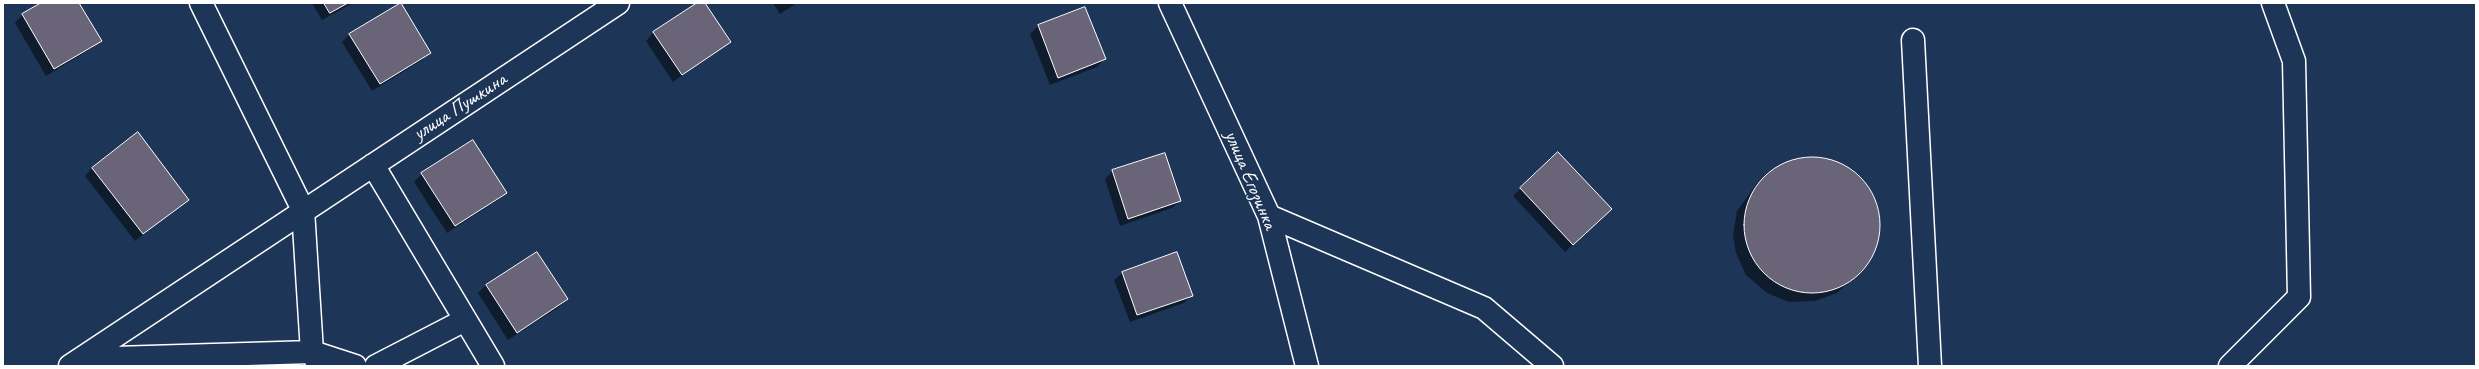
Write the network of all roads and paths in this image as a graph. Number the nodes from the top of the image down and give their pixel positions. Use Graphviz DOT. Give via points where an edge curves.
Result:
graph roads {
  1 [pos="201,3"];
  2 [pos="618,3"];
  3 [pos="1170,3"];
  4 [pos="2273,3"];
  5 [pos="1913,40"];
  6 [pos="373,165"];
  7 [pos="303,210"];
  8 [pos="1269,216"];
  9 [pos="465,320"];
  10 [pos="316,359"];
  11 [pos="76,363"];
  12 [pos="356,366"];
  13 [pos="376,366"];
  14 [pos="493,366"];
  15 [pos="1307,366"];
  16 [pos="1552,366"];
  17 [pos="1930,366"];
  18 [pos="2230,366"];
  1 -- 7 [label="street"];
  2 -- 6 [label="street, улица Пушкина"];
  3 -- 8 [label="street, улица Егозинка"];
  4 -- 18 [label="street" via="2294,61 2299,297"];
  5 -- 17 [label="street"];
  6 -- 7 [label="street, улица Пушкина"];
  6 -- 9 [label="street"];
  7 -- 10 [label="street"];
  7 -- 11 [label="street, улица Пушкина"];
  8 -- 15 [label="street, улица Егозинка"];
  8 -- 16 [label="street" via="1484,308"];
  9 -- 13 [label="street"];
  9 -- 14 [label="street"];
  10 -- 11 [label="street"];
  10 -- 12 [label="street"];
}
